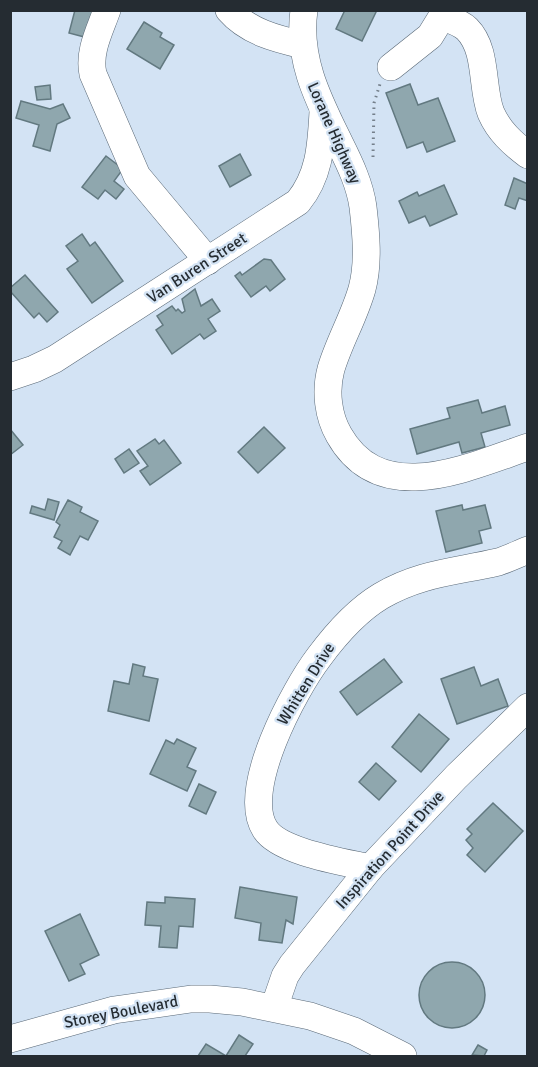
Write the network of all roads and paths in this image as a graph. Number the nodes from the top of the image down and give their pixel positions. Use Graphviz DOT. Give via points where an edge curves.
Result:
graph roads {
  1 [pos="107,10"];
  2 [pos="229,10"];
  3 [pos="304,10"];
  4 [pos="445,14"];
  5 [pos="303,45"];
  6 [pos="391,67"];
  7 [pos="323,111"];
  8 [pos="528,155"];
  9 [pos="373,165"];
  10 [pos="208,261"];
  11 [pos="10,377"];
  12 [pos="528,447"];
  13 [pos="528,550"];
  14 [pos="528,707"];
  15 [pos="370,868"];
  16 [pos="274,1008"];
  17 [pos="10,1039"];
  18 [pos="403,1056"];
  1 -- 10 [label="street" via="94,47 93,74 133,170"];
  2 -- 5 [label="street" via="256,30"];
  3 -- 5 [label="street, Lorane Highway"];
  4 -- 6 [label="street" via="430,36"];
  4 -- 8 [label="street" via="470,32 479,51 492,114 501,131"];
  5 -- 7 [label="street, Lorane Highway" via="308,75"];
  6 -- 9 [label="path" via="382,78 374,103"];
  7 -- 10 [label="street, Van Buren Street" via="319,160 304,194 290,208"];
  7 -- 12 [label="street, Lorane Highway" via="356,178 363,207 366,256 362,287 331,370 328,389 334,426 343,442 373,468 396,476 424,478 452,473"];
  10 -- 11 [label="street, Van Buren Street" via="55,359"];
  13 -- 15 [label="street, Whitten Drive" via="500,561 414,579 380,597 340,631 317,659 283,719 267,757 257,803 264,828 296,849"];
  14 -- 15 [label="street, Inspiration Point Drive"];
  15 -- 16 [label="street, Inspiration Point Drive" via="292,965"];
  16 -- 17 [label="street, Storey Boulevard" via="191,999 114,1010"];
  16 -- 18 [label="street, Storey Boulevard" via="348,1028"];
}
